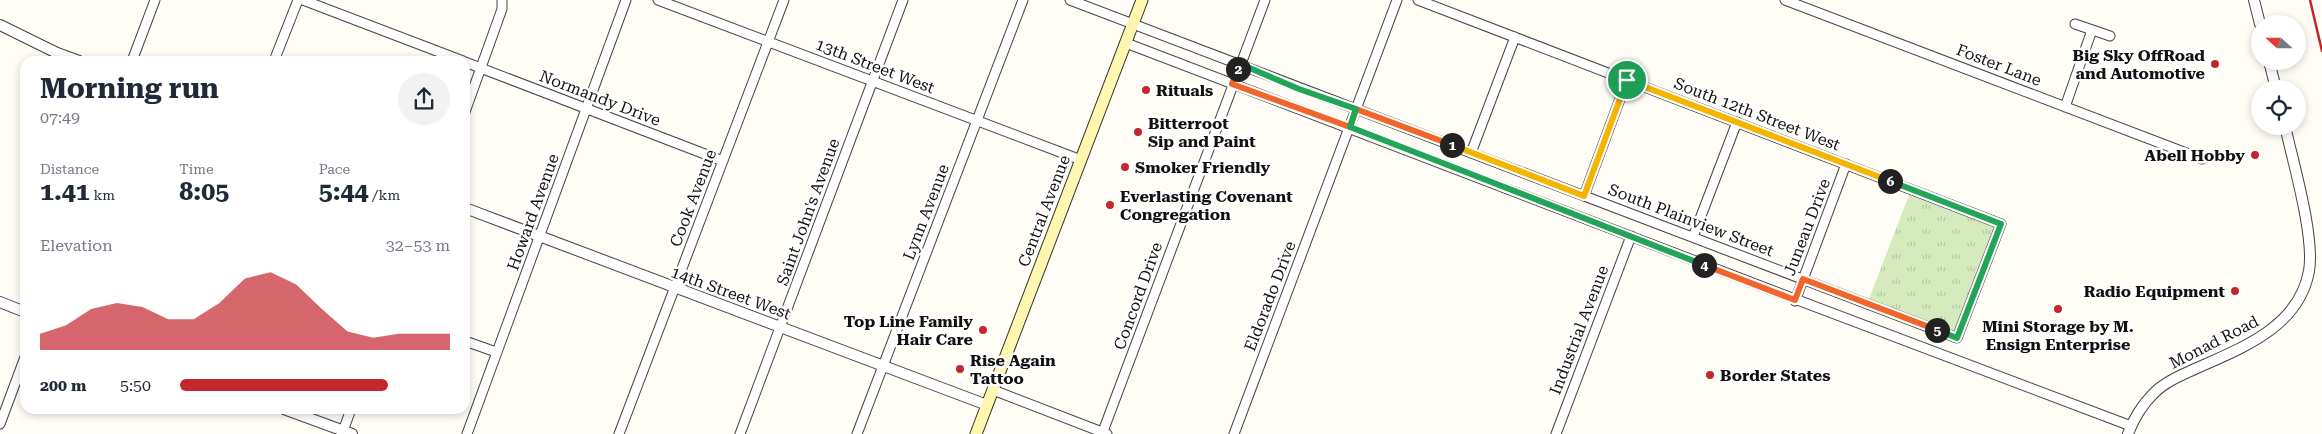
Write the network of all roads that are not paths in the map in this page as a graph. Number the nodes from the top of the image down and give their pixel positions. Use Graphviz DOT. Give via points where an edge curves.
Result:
graph roads {
  1 [pos="155,0"];
  2 [pos="298,0"];
  3 [pos="303,0"];
  4 [pos="502,0"];
  5 [pos="626,0"];
  6 [pos="658,0"];
  7 [pos="784,0"];
  8 [pos="903,0"];
  9 [pos="1023,0"];
  10 [pos="1070,0"];
  11 [pos="1142,0"];
  12 [pos="1265,0"];
  13 [pos="1397,0"];
  14 [pos="1418,0"];
  15 [pos="1785,0"];
  16 [pos="2254,0"];
  17 [pos="2258,15"];
  18 [pos="1133,24"];
  19 [pos="2076,24"];
  20 [pos="0,25"];
  21 [pos="2092,30"];
  22 [pos="2110,36"];
  23 [pos="1515,37"];
  24 [pos="768,42"];
  25 [pos="1126,43"];
  26 [pos="66,56"];
  27 [pos="134,56"];
  28 [pos="276,56"];
  29 [pos="448,56"];
  30 [pos="470,64"];
  31 [pos="1240,64"];
  32 [pos="482,68"];
  33 [pos="872,80"];
  34 [pos="1627,80"];
  35 [pos="1232,84"];
  36 [pos="470,99"];
  37 [pos="2065,107"];
  38 [pos="586,108"];
  39 [pos="1356,109"];
  40 [pos="977,120"];
  41 [pos="1737,122"];
  42 [pos="1350,127"];
  43 [pos="2286,135"];
  44 [pos="1471,153"];
  45 [pos="2202,159"];
  46 [pos="1081,160"];
  47 [pos="723,161"];
  48 [pos="1846,164"];
  49 [pos="1584,196"];
  50 [pos="470,210"];
  51 [pos="540,236"];
  52 [pos="1631,236"];
  53 [pos="1693,237"];
  54 [pos="1803,279"];
  55 [pos="675,288"];
  56 [pos="1795,300"];
  57 [pos="0,302"];
  58 [pos="20,310"];
  59 [pos="781,327"];
  60 [pos="1957,338"];
  61 [pos="470,343"];
  62 [pos="496,352"];
  63 [pos="883,367"];
  64 [pos="20,370"];
  65 [pos="993,390"];
  66 [pos="987,405"];
  67 [pos="297,414"];
  68 [pos="350,414"];
  69 [pos="0,424"];
  70 [pos="2129,430"];
  71 [pos="346,433"];
  72 [pos="467,434"];
  73 [pos="619,434"];
  74 [pos="740,434"];
  75 [pos="857,434"];
  76 [pos="976,434"];
  77 [pos="1104,434"];
  78 [pos="1234,434"];
  79 [pos="1556,434"];
  1 -- 27 [label="street"];
  2 -- 28 [label="street"];
  3 -- 29 [label="street, Normandy Drive"];
  4 -- 32 [label="street" via="502,9"];
  5 -- 38 [label="street, Howard Avenue"];
  6 -- 24 [label="street, 13th Street West"];
  7 -- 24 [label="street, Cook Avenue"];
  8 -- 33 [label="street, Saint John's Avenue"];
  9 -- 40 [label="street, Lynn Avenue"];
  10 -- 18 [label="street, South Plainview Street"];
  11 -- 18 [label="main road, Central Avenue"];
  12 -- 31 [label="street, Concord Drive"];
  13 -- 39 [label="street, Eldorado Drive"];
  14 -- 23 [label="street, South 12th Street West"];
  15 -- 37 [label="street, Foster Lane"];
  16 -- 17 [label="street"];
  18 -- 25 [label="main road, Central Avenue"];
  18 -- 31 [label="street, South Plainview Street"];
  19 -- 21 [label="street"];
  20 -- 26 [label="street"];
  21 -- 22 [label="street"];
  21 -- 37 [label="street"];
  23 -- 34 [label="street, South 12th Street West"];
  23 -- 44 [label="street"];
  24 -- 33 [label="street, 13th Street West"];
  24 -- 47 [label="street, Cook Avenue"];
  25 -- 35 [label="street"];
  25 -- 46 [label="main road, Central Avenue"];
  30 -- 32 [label="street, Normandy Drive"];
  31 -- 35 [label="street, Concord Drive"];
  31 -- 39 [label="street, South Plainview Street"];
  32 -- 36 [label="street"];
  32 -- 38 [label="street, Normandy Drive"];
  33 -- 40 [label="street, 13th Street West"];
  33 -- 59 [label="street, Saint John's Avenue"];
  34 -- 41 [label="street, South 12th Street West"];
  34 -- 49 [label="street"];
  35 -- 42 [label="street"];
  35 -- 77 [label="street, Concord Drive"];
  37 -- 45 [label="street, Foster Lane"];
  38 -- 47 [label="street, Normandy Drive"];
  38 -- 51 [label="street, Howard Avenue"];
  39 -- 42 [label="street, Eldorado Drive"];
  39 -- 44 [label="street, South Plainview Street"];
  40 -- 46 [label="street, 13th Street West"];
  40 -- 63 [label="street, Lynn Avenue"];
  41 -- 48 [label="street, South 12th Street West"];
  41 -- 53 [label="street"];
  42 -- 52 [label="street"];
  42 -- 78 [label="street, Eldorado Drive"];
  43 -- 70 [label="street, Monad Road" via="2310,250 2309,272 2292,310 2274,328 2238,350 2173,379 2154,392"];
  44 -- 49 [label="street, South Plainview Street"];
  46 -- 65 [label="main road, Central Avenue"];
  47 -- 55 [label="street, Cook Avenue"];
  48 -- 54 [label="street, Juneau Drive"];
  48 -- 60 [label="street, South 12th Street West" via="2001,224"];
  49 -- 53 [label="street, South Plainview Street"];
  50 -- 51 [label="street, 14th Street West"];
  51 -- 55 [label="street, 14th Street West"];
  51 -- 62 [label="street, Howard Avenue"];
  52 -- 56 [label="street"];
  52 -- 79 [label="street, Industrial Avenue"];
  53 -- 54 [label="street, South Plainview Street"];
  54 -- 56 [label="street, Juneau Drive"];
  54 -- 60 [label="street, South Plainview Street"];
  55 -- 59 [label="street, 14th Street West"];
  55 -- 73 [label="street, Cook Avenue"];
  56 -- 70 [label="street"];
  57 -- 58 [label="street"];
  59 -- 63 [label="street, 14th Street West"];
  59 -- 74 [label="street, Saint John's Avenue"];
  61 -- 62 [label="street"];
  62 -- 72 [label="street, Howard Avenue"];
  63 -- 66 [label="street, 14th Street West"];
  63 -- 75 [label="street, Lynn Avenue"];
  64 -- 69 [label="street"];
  65 -- 66 [label="main road, Central Avenue"];
  65 -- 77 [label="street"];
  66 -- 76 [label="main road, Central Avenue"];
  67 -- 71 [label="street"];
  68 -- 71 [label="street"];
}
